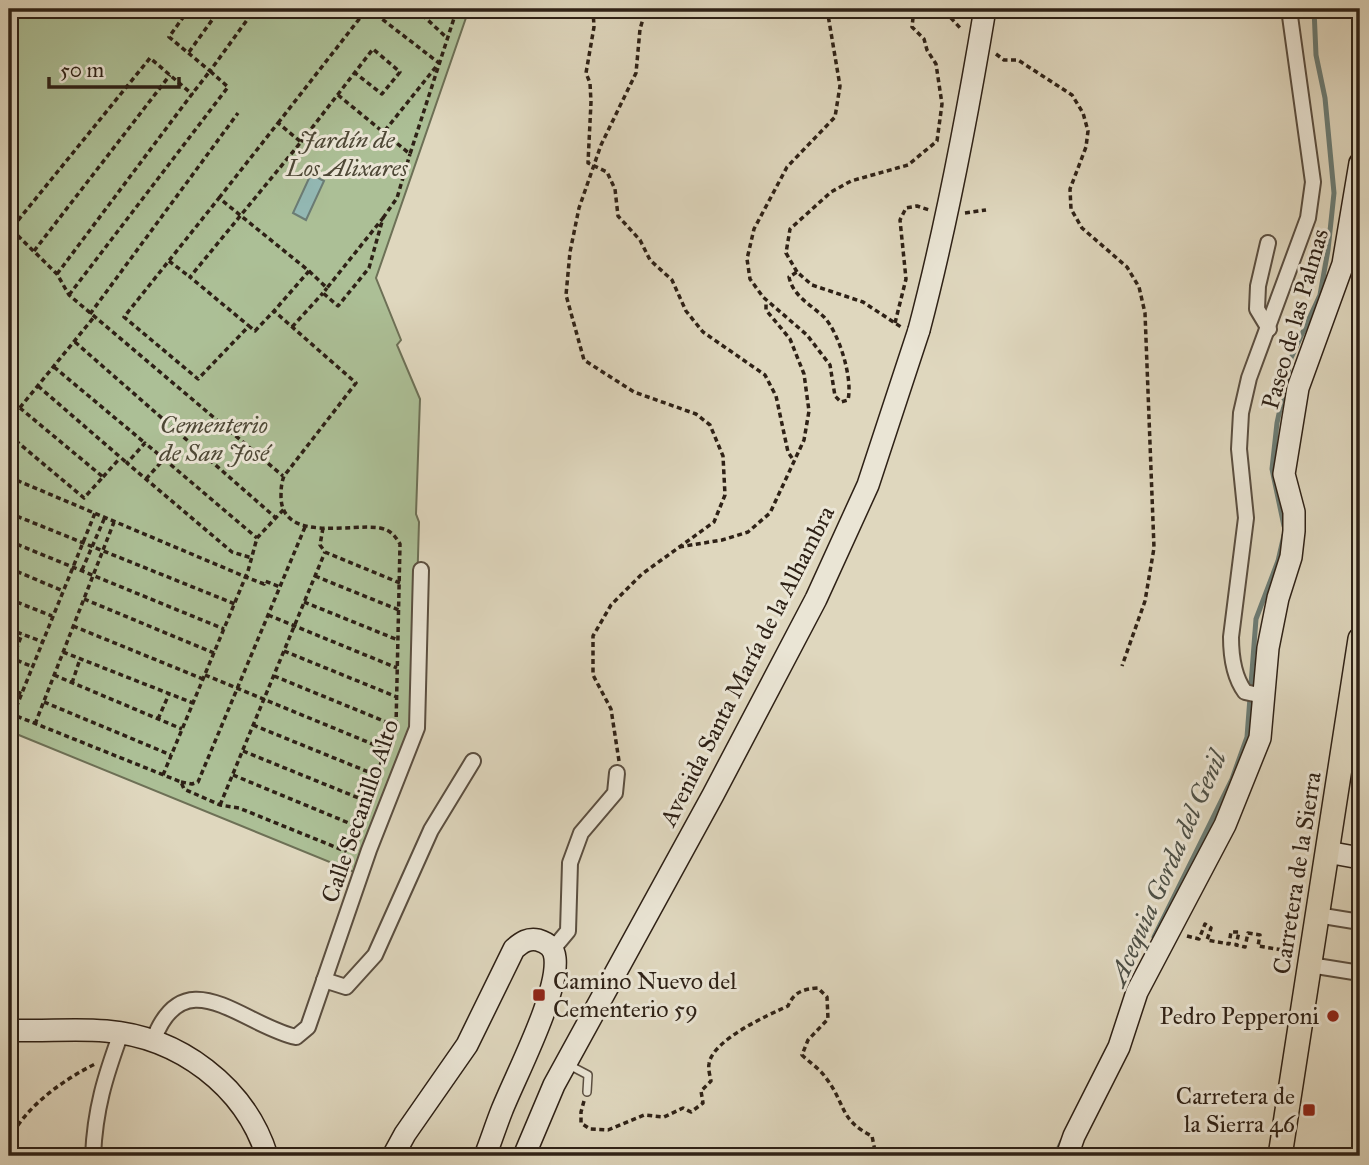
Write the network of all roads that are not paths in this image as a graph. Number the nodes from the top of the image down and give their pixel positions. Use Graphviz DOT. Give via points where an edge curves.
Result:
graph roads {
  1 [pos="985,9"];
  2 [pos="1289,9"];
  3 [pos="1360,163"];
  4 [pos="1268,243"];
  5 [pos="1269,329"];
  6 [pos="421,570"];
  7 [pos="1360,639"];
  8 [pos="1254,694"];
  9 [pos="473,761"];
  10 [pos="617,773"];
  11 [pos="1327,852"];
  12 [pos="1360,858"];
  13 [pos="1317,915"];
  14 [pos="1360,922"];
  15 [pos="553,949"];
  16 [pos="1310,965"];
  17 [pos="1360,973"];
  18 [pos="324,980"];
  19 [pos="9,1030"];
  20 [pos="121,1033"];
  21 [pos="153,1041"];
  22 [pos="565,1063"];
  23 [pos="587,1092"];
  24 [pos="93,1156"];
  25 [pos="267,1156"];
  26 [pos="393,1156"];
  27 [pos="485,1156"];
  28 [pos="524,1156"];
  29 [pos="1067,1156"];
  30 [pos="1280,1156"];
  1 -- 22 [label="street, Avenida Santa María de la Alhambra, bridge" via="950,200 918,334 868,485 817,599"];
  2 -- 5 [label="street, Paseo de las Palmas" via="1312,182 1308,218"];
  3 -- 8 [label="street, Paseo de las Palmas" via="1343,264 1298,388 1284,474 1294,512 1291,557"];
  4 -- 5 [label="street, Paseo de las Palmas" via="1258,309"];
  5 -- 8 [label="street, Paseo de las Palmas" via="1241,412 1246,517 1231,637 1240,686"];
  6 -- 18 [label="street, Calle Secanillo Alto" via="416,728"];
  7 -- 11 [label="main road, Carretera de la Sierra"];
  8 -- 29 [label="street, Paseo de las Palmas" via="1261,738 1249,772 1226,825 1137,992 1119,1047"];
  9 -- 18 [label="street" via="431,830 375,955 346,987"];
  10 -- 15 [label="street" via="615,793 581,832 570,863 568,931"];
  11 -- 12 [label="street"];
  11 -- 13 [label="main road, Carretera de la Sierra"];
  13 -- 14 [label="street"];
  13 -- 16 [label="main road, Carretera de la Sierra"];
  15 -- 26 [label="street" via="532,939 514,949 467,1045"];
  15 -- 27 [label="street" via="549,995"];
  16 -- 17 [label="street"];
  16 -- 30 [label="main road, Carretera de la Sierra"];
  18 -- 21 [label="street, Calle Secanillo Alto" via="308,1027 296,1037 201,999 184,1000 169,1009"];
  19 -- 20 [label="street"];
  20 -- 21 [label="street"];
  20 -- 24 [label="street" via="100,1092"];
  21 -- 25 [label="street" via="218,1079 253,1122"];
  22 -- 23 [label="lane" via="588,1075"];
  22 -- 28 [label="street, Avenida Santa María de la Alhambra"];
}
